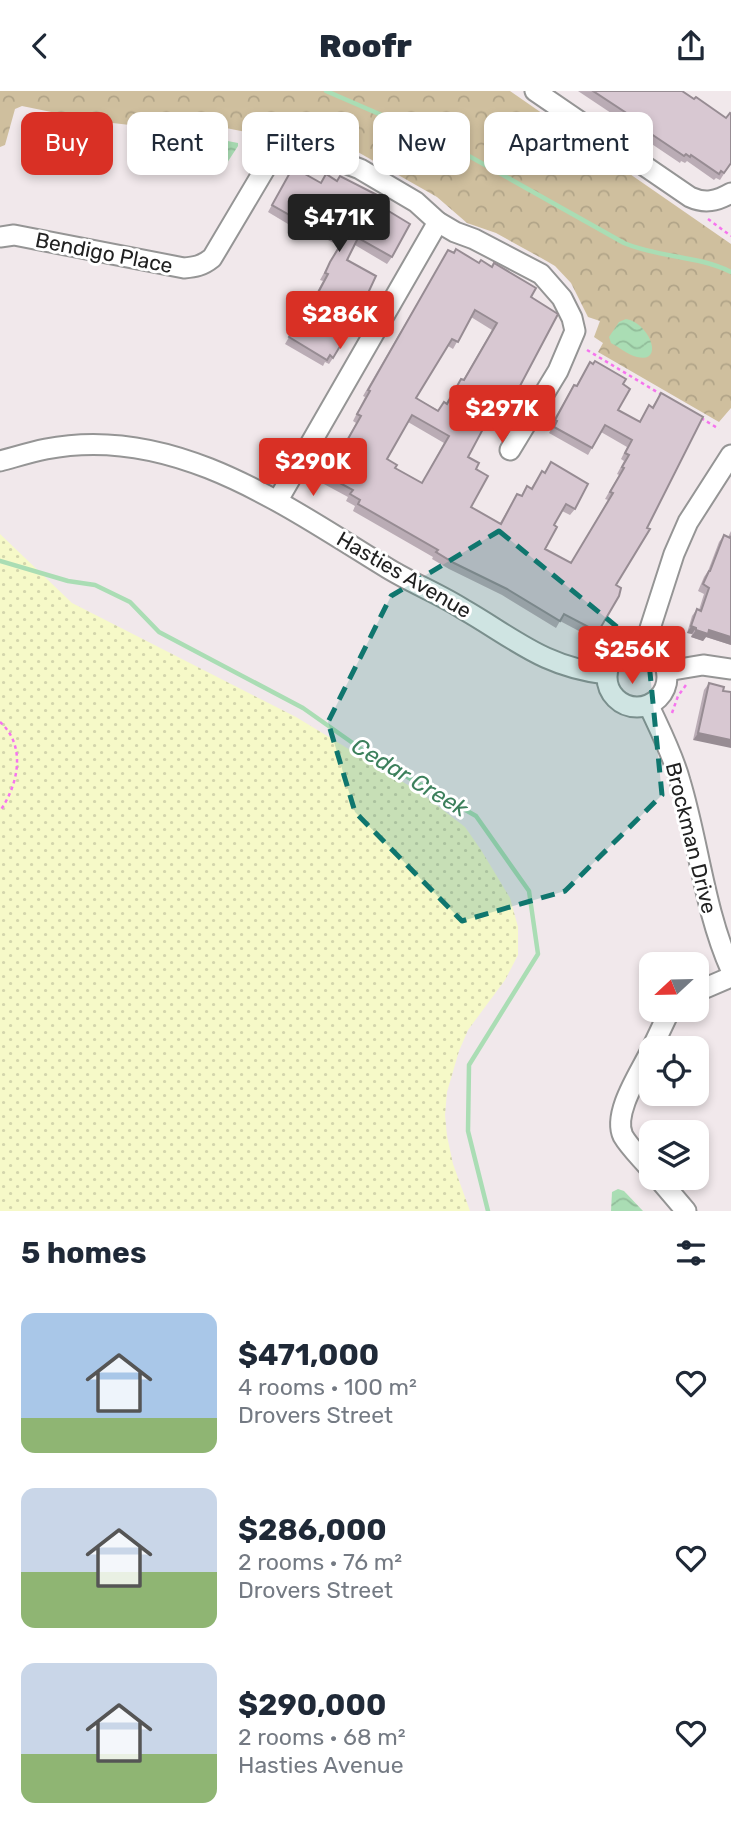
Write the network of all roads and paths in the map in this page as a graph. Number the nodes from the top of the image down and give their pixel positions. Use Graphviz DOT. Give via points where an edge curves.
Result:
graph roads {
  1 [pos="535,91"];
  2 [pos="731,193"];
  3 [pos="702,210"];
  4 [pos="438,222"];
  5 [pos="0,236"];
  6 [pos="731,236"];
  7 [pos="571,340"];
  8 [pos="662,395"];
  9 [pos="696,415"];
  10 [pos="719,429"];
  11 [pos="510,450"];
  12 [pos="731,455"];
  13 [pos="0,461"];
  14 [pos="278,500"];
  15 [pos="644,647"];
  16 [pos="731,669"];
  17 [pos="667,671"];
  18 [pos="606,674"];
  19 [pos="649,706"];
  20 [pos="0,722"];
  21 [pos="0,810"];
  22 [pos="731,970"];
  23 [pos="731,977"];
  24 [pos="709,986"];
  25 [pos="639,1075"];
  26 [pos="639,1156"];
  27 [pos="668,1190"];
  28 [pos="686,1211"];
  1 -- 2 [label="street" via="690,197 713,201"];
  3 -- 6 [label="path"];
  4 -- 5 [label="street, Bendigo Place" via="416,202 347,164 287,152 272,157 212,258 195,268"];
  4 -- 7 [label="street, Bendigo Place" via="541,274 562,297 572,318 575,331"];
  4 -- 14 [label="street"];
  7 -- 8 [label="path"];
  7 -- 11 [label="street" via="558,371"];
  9 -- 10 [label="path"];
  12 -- 15 [label="street" via="688,523"];
  13 -- 14 [label="street, Hasties Avenue" via="73,446 142,449 191,461"];
  14 -- 18 [label="street, Hasties Avenue" via="543,658"];
  15 -- 17 [label="street" via="659,656"];
  15 -- 18 [label="street" via="624,650 609,664"];
  16 -- 17 [label="street" via="703,665"];
  17 -- 19 [label="street" via="664,692"];
  18 -- 19 [label="street" via="611,694 619,702 628,707"];
  19 -- 22 [label="street, Brockman Drive" via="681,782 710,914"];
  20 -- 21 [label="path" via="11,734 18,757 10,797"];
  23 -- 24 [label="street"];
  25 -- 26 [label="street" via="619,1119 627,1142"];
  27 -- 28 [label="street"];
}
